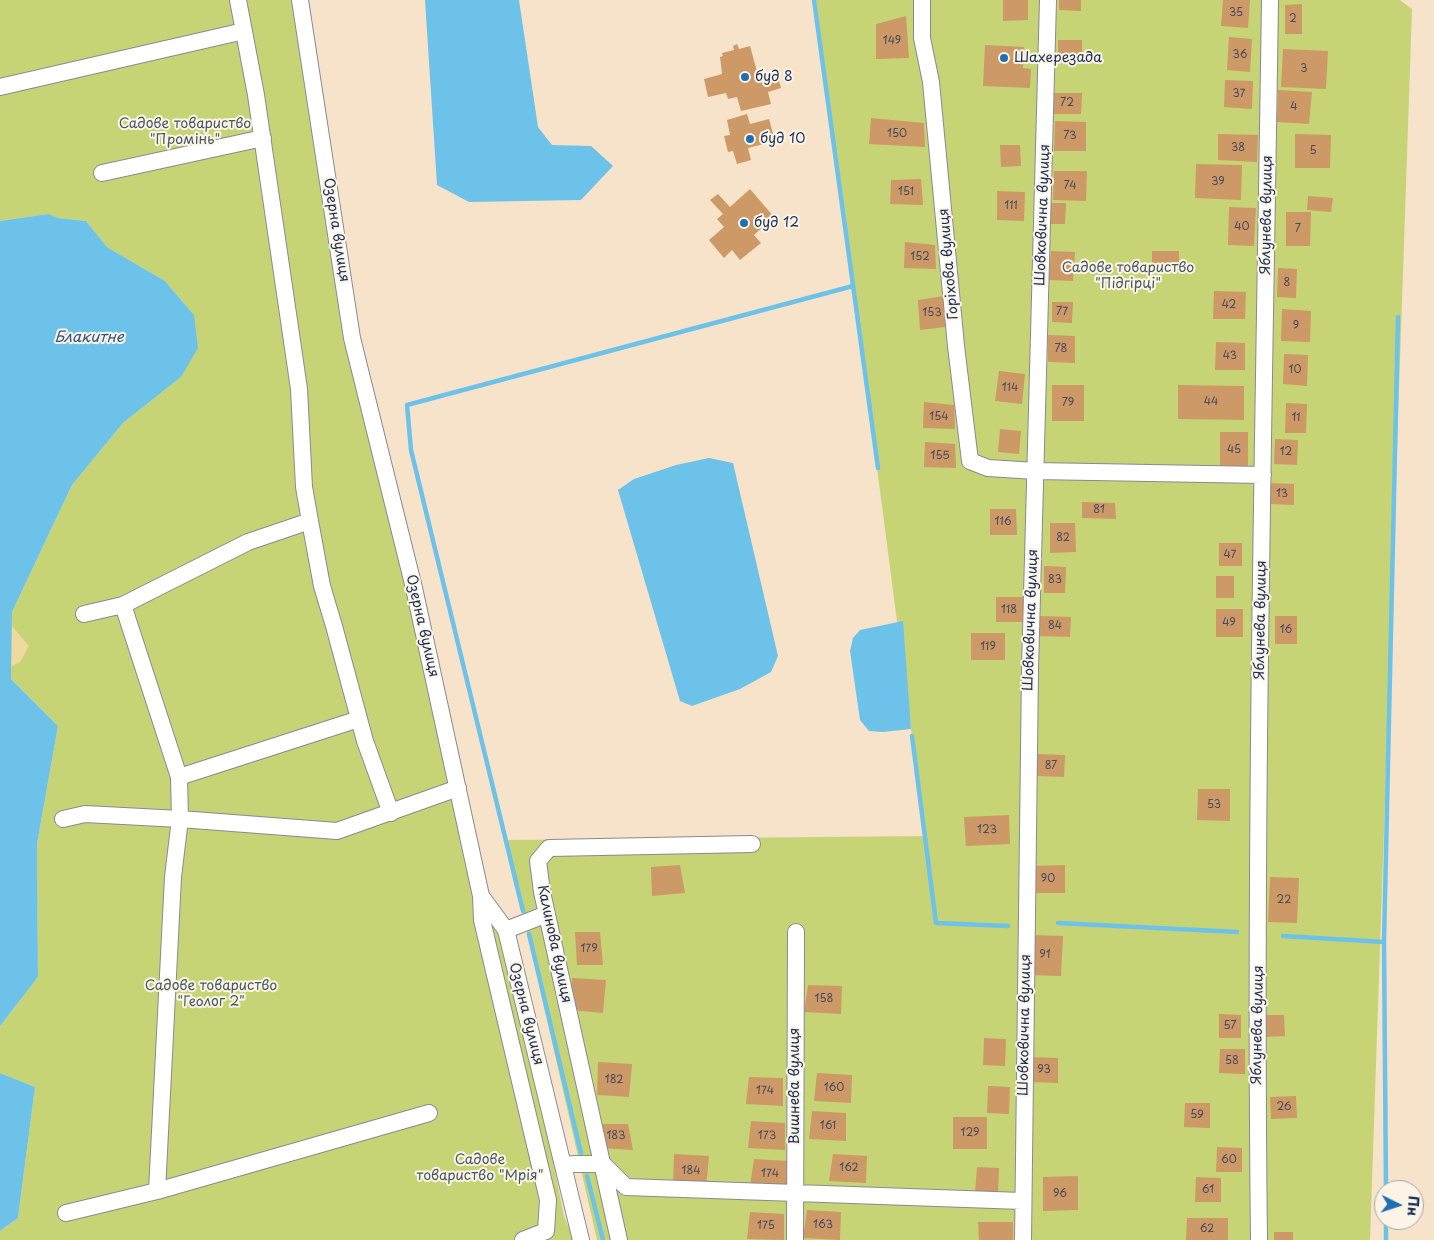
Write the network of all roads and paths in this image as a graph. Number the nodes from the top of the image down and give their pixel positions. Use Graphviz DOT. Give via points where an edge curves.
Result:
graph roads {
  1 [pos="238,0"];
  2 [pos="300,0"];
  3 [pos="922,0"];
  4 [pos="1048,0"];
  5 [pos="1270,0"];
  6 [pos="244,31"];
  7 [pos="0,87"];
  8 [pos="263,138"];
  9 [pos="102,173"];
  10 [pos="1036,471"];
  11 [pos="1263,475"];
  12 [pos="310,520"];
  13 [pos="123,604"];
  14 [pos="84,614"];
  15 [pos="359,719"];
  16 [pos="179,777"];
  17 [pos="458,788"];
  18 [pos="391,813"];
  19 [pos="63,818"];
  20 [pos="180,819"];
  21 [pos="752,844"];
  22 [pos="481,896"];
  23 [pos="547,914"];
  24 [pos="506,930"];
  25 [pos="796,932"];
  26 [pos="429,1113"];
  27 [pos="603,1164"];
  28 [pos="564,1165"];
  29 [pos="157,1191"];
  30 [pos="794,1194"];
  31 [pos="1022,1201"];
  32 [pos="66,1214"];
  33 [pos="523,1240"];
  34 [pos="581,1240"];
  35 [pos="619,1240"];
  36 [pos="796,1240"];
  37 [pos="1023,1240"];
  38 [pos="1259,1240"];
  1 -- 6 [label="street"];
  2 -- 17 [label="street, Озерна вулиця" via="352,338 414,588"];
  3 -- 10 [label="street, Горіхова вулиця" via="922,38 931,82 970,461 988,468"];
  4 -- 10 [label="street, Шовковична вулиця"];
  5 -- 11 [label="street, Яблунева вулиця"];
  6 -- 7 [label="street"];
  6 -- 8 [label="street"];
  8 -- 9 [label="street"];
  8 -- 12 [label="street" via="298,389 304,487"];
  10 -- 11 [label="street"];
  10 -- 31 [label="street, Шовковична вулиця" via="1029,689"];
  11 -- 38 [label="street, Яблунева вулиця" via="1257,1078"];
  12 -- 13 [label="street" via="248,542"];
  12 -- 15 [label="street" via="322,586"];
  13 -- 14 [label="street"];
  13 -- 16 [label="street"];
  15 -- 16 [label="street"];
  15 -- 18 [label="street"];
  16 -- 20 [label="street"];
  17 -- 18 [label="street"];
  17 -- 22 [label="street, Озерна вулиця"];
  18 -- 20 [label="street" via="337,831"];
  19 -- 20 [label="street" via="85,814"];
  20 -- 29 [label="street" via="173,876"];
  21 -- 23 [label="street, Калинова вулиця" via="549,848 538,862"];
  22 -- 24 [label="street, Озерна вулиця"];
  22 -- 33 [label="street" via="482,920 548,1200 546,1231"];
  23 -- 24 [label="street"];
  23 -- 27 [label="street, Калинова вулиця"];
  24 -- 28 [label="street, Озерна вулиця"];
  25 -- 30 [label="street, Вишнева вулиця"];
  26 -- 29 [label="street"];
  27 -- 28 [label="street"];
  27 -- 30 [label="street" via="626,1187"];
  27 -- 35 [label="street, Калинова вулиця"];
  28 -- 34 [label="street, Озерна вулиця"];
  29 -- 32 [label="street"];
  30 -- 31 [label="street"];
  30 -- 36 [label="street, Вишнева вулиця"];
  31 -- 37 [label="street, Шовковична вулиця"];
}
